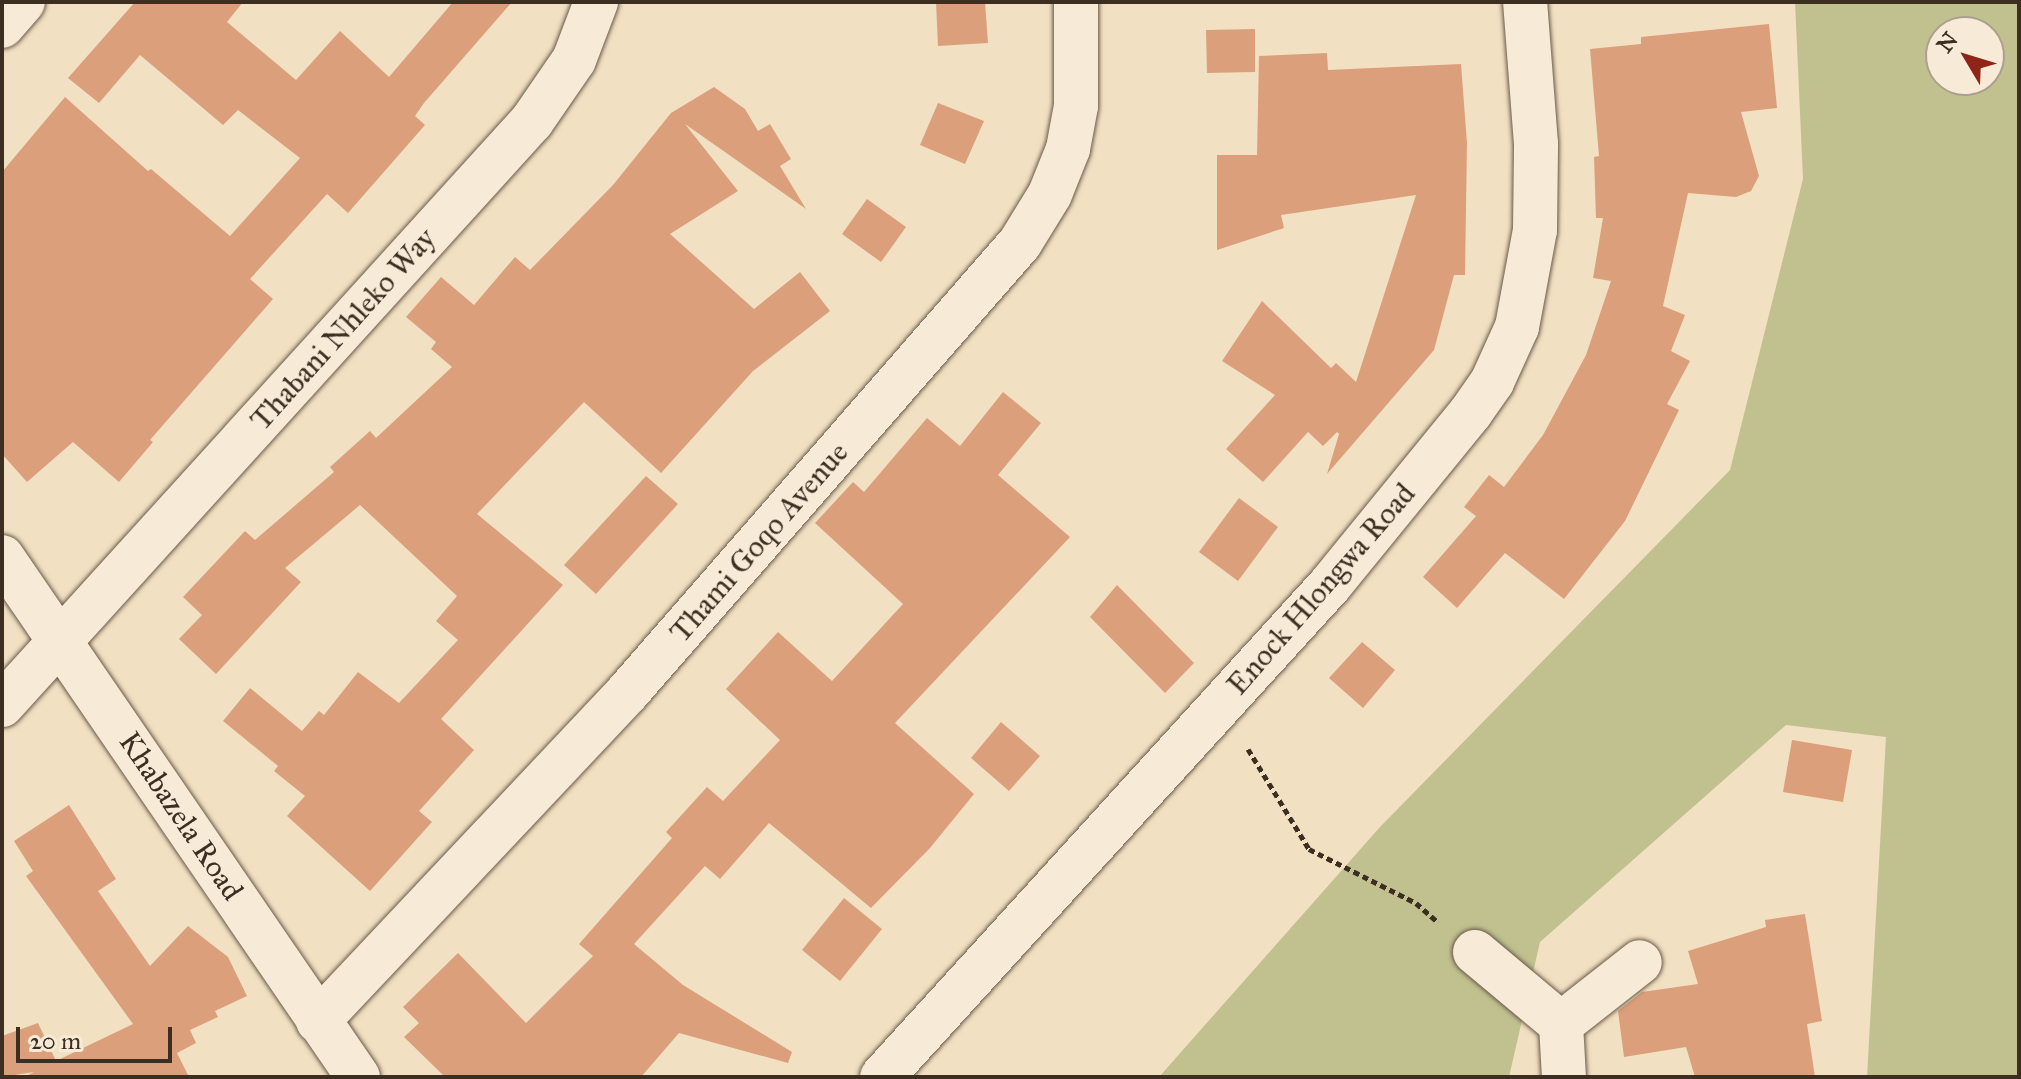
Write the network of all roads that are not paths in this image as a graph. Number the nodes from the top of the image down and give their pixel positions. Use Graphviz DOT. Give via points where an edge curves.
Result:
graph roads {
  1 [pos="23,2"];
  2 [pos="596,2"];
  3 [pos="1076,2"];
  4 [pos="1525,2"];
  5 [pos="2,26"];
  6 [pos="2,557"];
  7 [pos="60,637"];
  8 [pos="2,705"];
  9 [pos="1475,952"];
  10 [pos="1640,962"];
  11 [pos="318,1021"];
  12 [pos="1561,1024"];
  13 [pos="358,1077"];
  14 [pos="882,1077"];
  15 [pos="1564,1077"];
  1 -- 5 [label="street"];
  2 -- 7 [label="street, Thabani Nhleko Way" via="574,60 532,121"];
  3 -- 11 [label="street, Thami Goqo Avenue" via="1076,106 1068,149 1050,194 1020,243 627,693"];
  4 -- 14 [label="street, Enock Hlongwa Road" via="1536,144 1535,230 1517,327 1492,382 1330,585"];
  6 -- 7 [label="street, Khabazela Road"];
  7 -- 8 [label="street, Thabani Nhleko Way"];
  7 -- 11 [label="street, Khabazela Road"];
  9 -- 12 [label="street"];
  10 -- 12 [label="street"];
  11 -- 13 [label="street, Khabazela Road"];
  12 -- 15 [label="street"];
}
